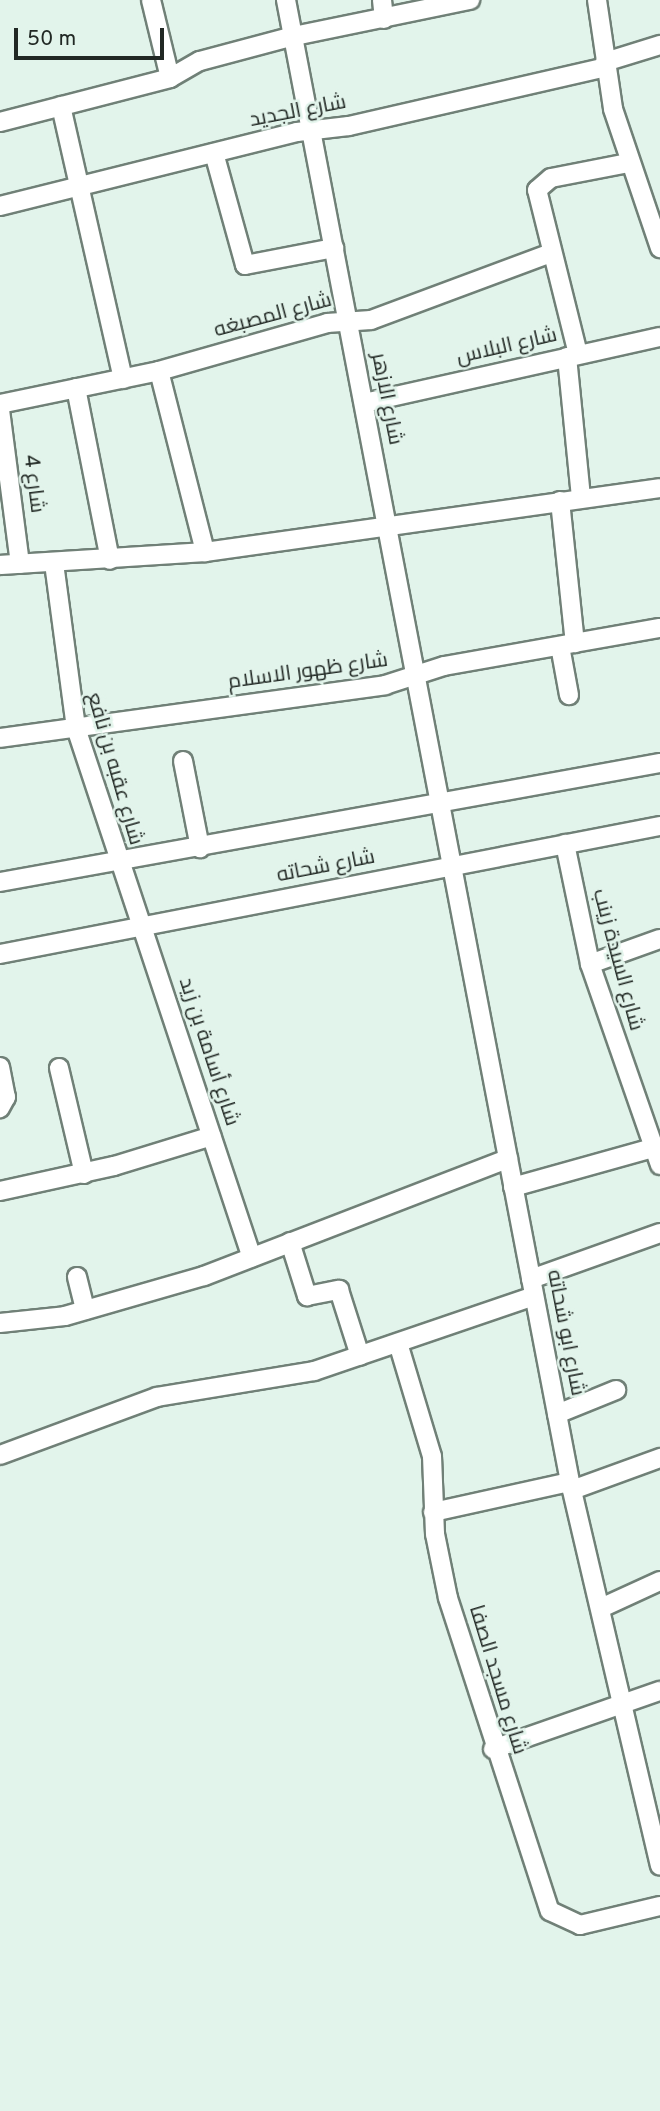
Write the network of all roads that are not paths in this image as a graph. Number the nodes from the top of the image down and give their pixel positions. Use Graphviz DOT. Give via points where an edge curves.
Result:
graph roads {
  1 [pos="151,0"];
  2 [pos="286,0"];
  3 [pos="382,0"];
  4 [pos="470,0"];
  5 [pos="597,0"];
  6 [pos="384,19"];
  7 [pos="294,36"];
  8 [pos="660,45"];
  9 [pos="605,65"];
  10 [pos="170,78"];
  11 [pos="61,106"];
  12 [pos="0,122"];
  13 [pos="312,131"];
  14 [pos="214,153"];
  15 [pos="628,163"];
  16 [pos="81,186"];
  17 [pos="0,206"];
  18 [pos="334,248"];
  19 [pos="660,248"];
  20 [pos="551,253"];
  21 [pos="348,320"];
  22 [pos="660,337"];
  23 [pos="572,355"];
  24 [pos="159,371"];
  25 [pos="123,379"];
  26 [pos="76,388"];
  27 [pos="364,403"];
  28 [pos="0,404"];
  29 [pos="0,410"];
  30 [pos="660,488"];
  31 [pos="581,498"];
  32 [pos="560,501"];
  33 [pos="388,523"];
  34 [pos="205,552"];
  35 [pos="110,560"];
  36 [pos="54,563"];
  37 [pos="20,564"];
  38 [pos="0,565"];
  39 [pos="660,628"];
  40 [pos="568,644"];
  41 [pos="416,675"];
  42 [pos="569,695"];
  43 [pos="76,728"];
  44 [pos="0,738"];
  45 [pos="183,761"];
  46 [pos="660,763"];
  47 [pos="439,806"];
  48 [pos="660,825"];
  49 [pos="565,844"];
  50 [pos="200,848"];
  51 [pos="116,862"];
  52 [pos="449,867"];
  53 [pos="0,883"];
  54 [pos="142,925"];
  55 [pos="660,939"];
  56 [pos="0,954"];
  57 [pos="590,964"];
  58 [pos="0,1067"];
  59 [pos="59,1068"];
  60 [pos="0,1108"];
  61 [pos="212,1136"];
  62 [pos="653,1148"];
  63 [pos="508,1159"];
  64 [pos="660,1166"];
  65 [pos="84,1174"];
  66 [pos="513,1187"];
  67 [pos="0,1191"];
  68 [pos="660,1233"];
  69 [pos="290,1242"];
  70 [pos="252,1258"];
  71 [pos="77,1277"];
  72 [pos="533,1287"];
  73 [pos="85,1310"];
  74 [pos="0,1323"];
  75 [pos="398,1343"];
  76 [pos="360,1356"];
  77 [pos="616,1390"];
  78 [pos="557,1414"];
  79 [pos="0,1455"];
  80 [pos="660,1458"];
  81 [pos="571,1486"];
  82 [pos="433,1512"];
  83 [pos="660,1581"];
  84 [pos="601,1608"];
  85 [pos="660,1691"];
  86 [pos="625,1704"];
  87 [pos="493,1749"];
  88 [pos="653,1799"];
  89 [pos="660,1866"];
  90 [pos="660,1906"];
  1 -- 10 [label="street"];
  2 -- 7 [label="street, شارع الازهر"];
  3 -- 6 [label="street"];
  4 -- 6 [label="street"];
  5 -- 9 [label="street"];
  6 -- 7 [label="street"];
  7 -- 10 [label="street" via="200,61"];
  7 -- 13 [label="street, شارع الازهر"];
  8 -- 9 [label="street, شارع الجديد"];
  9 -- 13 [label="street, شارع الجديد"];
  9 -- 15 [label="street"];
  10 -- 11 [label="street"];
  11 -- 12 [label="street"];
  11 -- 16 [label="street"];
  13 -- 14 [label="street, شارع الجديد"];
  13 -- 18 [label="street, شارع الازهر"];
  14 -- 16 [label="street, شارع الجديد"];
  14 -- 18 [label="street" via="245,265"];
  15 -- 19 [label="street"];
  15 -- 20 [label="street" via="540,184 536,196"];
  16 -- 17 [label="street, شارع الجديد"];
  16 -- 25 [label="street"];
  18 -- 21 [label="street, شارع الازهر"];
  20 -- 21 [label="street, شارع المصبغه" via="371,320"];
  20 -- 23 [label="street"];
  21 -- 24 [label="street, شارع المصبغه"];
  21 -- 27 [label="street, شارع الازهر"];
  22 -- 23 [label="street, شارع البلاس"];
  23 -- 27 [label="street, شارع البلاس"];
  23 -- 31 [label="street"];
  24 -- 25 [label="street, شارع المصبغه"];
  24 -- 34 [label="street"];
  25 -- 26 [label="street, شارع المصبغه"];
  26 -- 28 [label="street, شارع المصبغه"];
  26 -- 35 [label="street"];
  27 -- 33 [label="street, شارع الازهر"];
  29 -- 37 [label="street, شارع 4"];
  30 -- 31 [label="street"];
  31 -- 32 [label="street"];
  32 -- 33 [label="street"];
  32 -- 40 [label="street"];
  33 -- 34 [label="street"];
  33 -- 41 [label="street, شارع الازهر"];
  34 -- 35 [label="street"];
  35 -- 36 [label="street"];
  36 -- 37 [label="street"];
  36 -- 43 [label="street, شارع عقبه بن نافع"];
  37 -- 38 [label="street"];
  39 -- 40 [label="street, شارع ظهور الاسلام"];
  40 -- 41 [label="street, شارع ظهور الاسلام"];
  40 -- 42 [label="street"];
  41 -- 43 [label="street, شارع ظهور الاسلام" via="385,685"];
  41 -- 47 [label="street, شارع الازهر"];
  43 -- 44 [label="street, شارع ظهور الاسلام"];
  43 -- 51 [label="street, شارع عقبه بن نافع"];
  45 -- 50 [label="street"];
  46 -- 47 [label="street, شارع شحاته"];
  47 -- 50 [label="street, شارع شحاته"];
  47 -- 52 [label="street, شارع ابو شحاته"];
  48 -- 49 [label="street, شارع شحاته"];
  49 -- 52 [label="street, شارع شحاته"];
  49 -- 57 [label="street, شارع السيدة زينب"];
  50 -- 51 [label="street, شارع شحاته"];
  51 -- 53 [label="street, شارع شحاته"];
  51 -- 54 [label="street, شارع أسامة بن زيد"];
  52 -- 54 [label="street, شارع شحاته"];
  52 -- 63 [label="street, شارع ابو شحاته"];
  54 -- 56 [label="street, شارع شحاته"];
  54 -- 61 [label="street, شارع أسامة بن زيد"];
  55 -- 57 [label="street"];
  57 -- 62 [label="street, شارع السيدة زينب"];
  58 -- 60 [label="street" via="6,1097"];
  59 -- 65 [label="street"];
  61 -- 65 [label="street"];
  61 -- 70 [label="street, شارع أسامة بن زيد"];
  62 -- 64 [label="street, شارع السيدة زينب"];
  62 -- 66 [label="street"];
  63 -- 66 [label="street, شارع ابو شحاته"];
  63 -- 69 [label="street"];
  65 -- 67 [label="street"];
  66 -- 72 [label="street, شارع ابو شحاته"];
  68 -- 72 [label="street"];
  69 -- 70 [label="street"];
  69 -- 76 [label="street" via="307,1296 341,1293"];
  70 -- 73 [label="street"];
  71 -- 73 [label="street"];
  72 -- 75 [label="street"];
  72 -- 78 [label="street, شارع ابو شحاته"];
  73 -- 74 [label="street"];
  75 -- 76 [label="street"];
  75 -- 82 [label="street, شارع مسجد الصفا" via="432,1456"];
  76 -- 79 [label="street" via="275,1380 157,1397"];
  77 -- 78 [label="street"];
  78 -- 81 [label="street, شارع ابو شحاته"];
  80 -- 81 [label="street"];
  81 -- 82 [label="street"];
  81 -- 84 [label="street, شارع ابو شحاته"];
  82 -- 87 [label="street, شارع مسجد الصفا" via="446,1587"];
  83 -- 84 [label="street"];
  84 -- 86 [label="street, شارع ابو شحاته"];
  85 -- 86 [label="street"];
  86 -- 87 [label="street"];
  86 -- 88 [label="street, شارع ابو شحاته"];
  87 -- 90 [label="street, شارع مسجد الصفا" via="555,1917 580,1925"];
  88 -- 89 [label="street, شارع ابو شحاته"];
}
